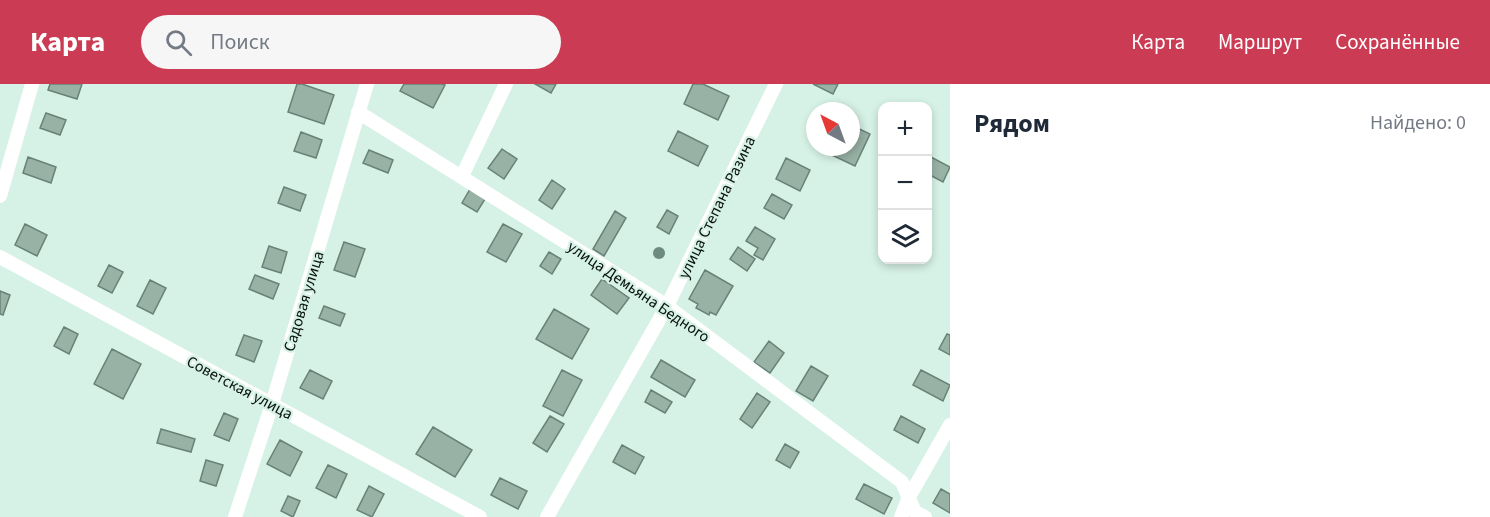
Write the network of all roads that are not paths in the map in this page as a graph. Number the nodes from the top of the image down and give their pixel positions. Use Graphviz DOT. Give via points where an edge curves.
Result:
graph roads {
  1 [pos="32,84"];
  2 [pos="367,84"];
  3 [pos="506,84"];
  4 [pos="776,84"];
  5 [pos="358,112"];
  6 [pos="462,177"];
  7 [pos="0,196"];
  8 [pos="0,257"];
  9 [pos="667,306"];
  10 [pos="272,404"];
  11 [pos="950,425"];
  12 [pos="909,497"];
  13 [pos="235,517"];
  14 [pos="480,517"];
  15 [pos="547,517"];
  16 [pos="901,517"];
  17 [pos="925,517"];
  1 -- 7 [label="street"];
  2 -- 5 [label="street, Садовая улица"];
  3 -- 6 [label="street"];
  4 -- 9 [label="street, улица Степана Разина"];
  5 -- 6 [label="street, улица Демьяна Бедного"];
  5 -- 10 [label="street, Садовая улица"];
  6 -- 9 [label="street, улица Демьяна Бедного"];
  8 -- 10 [label="street, Советская улица"];
  9 -- 12 [label="street, улица Демьяна Бедного" via="902,482"];
  9 -- 15 [label="street, улица Степана Разина"];
  10 -- 13 [label="street, Садовая улица"];
  10 -- 14 [label="street, Советская улица"];
  11 -- 12 [label="street"];
  12 -- 16 [label="street"];
  12 -- 17 [label="street, улица Демьяна Бедного" via="915,512"];
}
